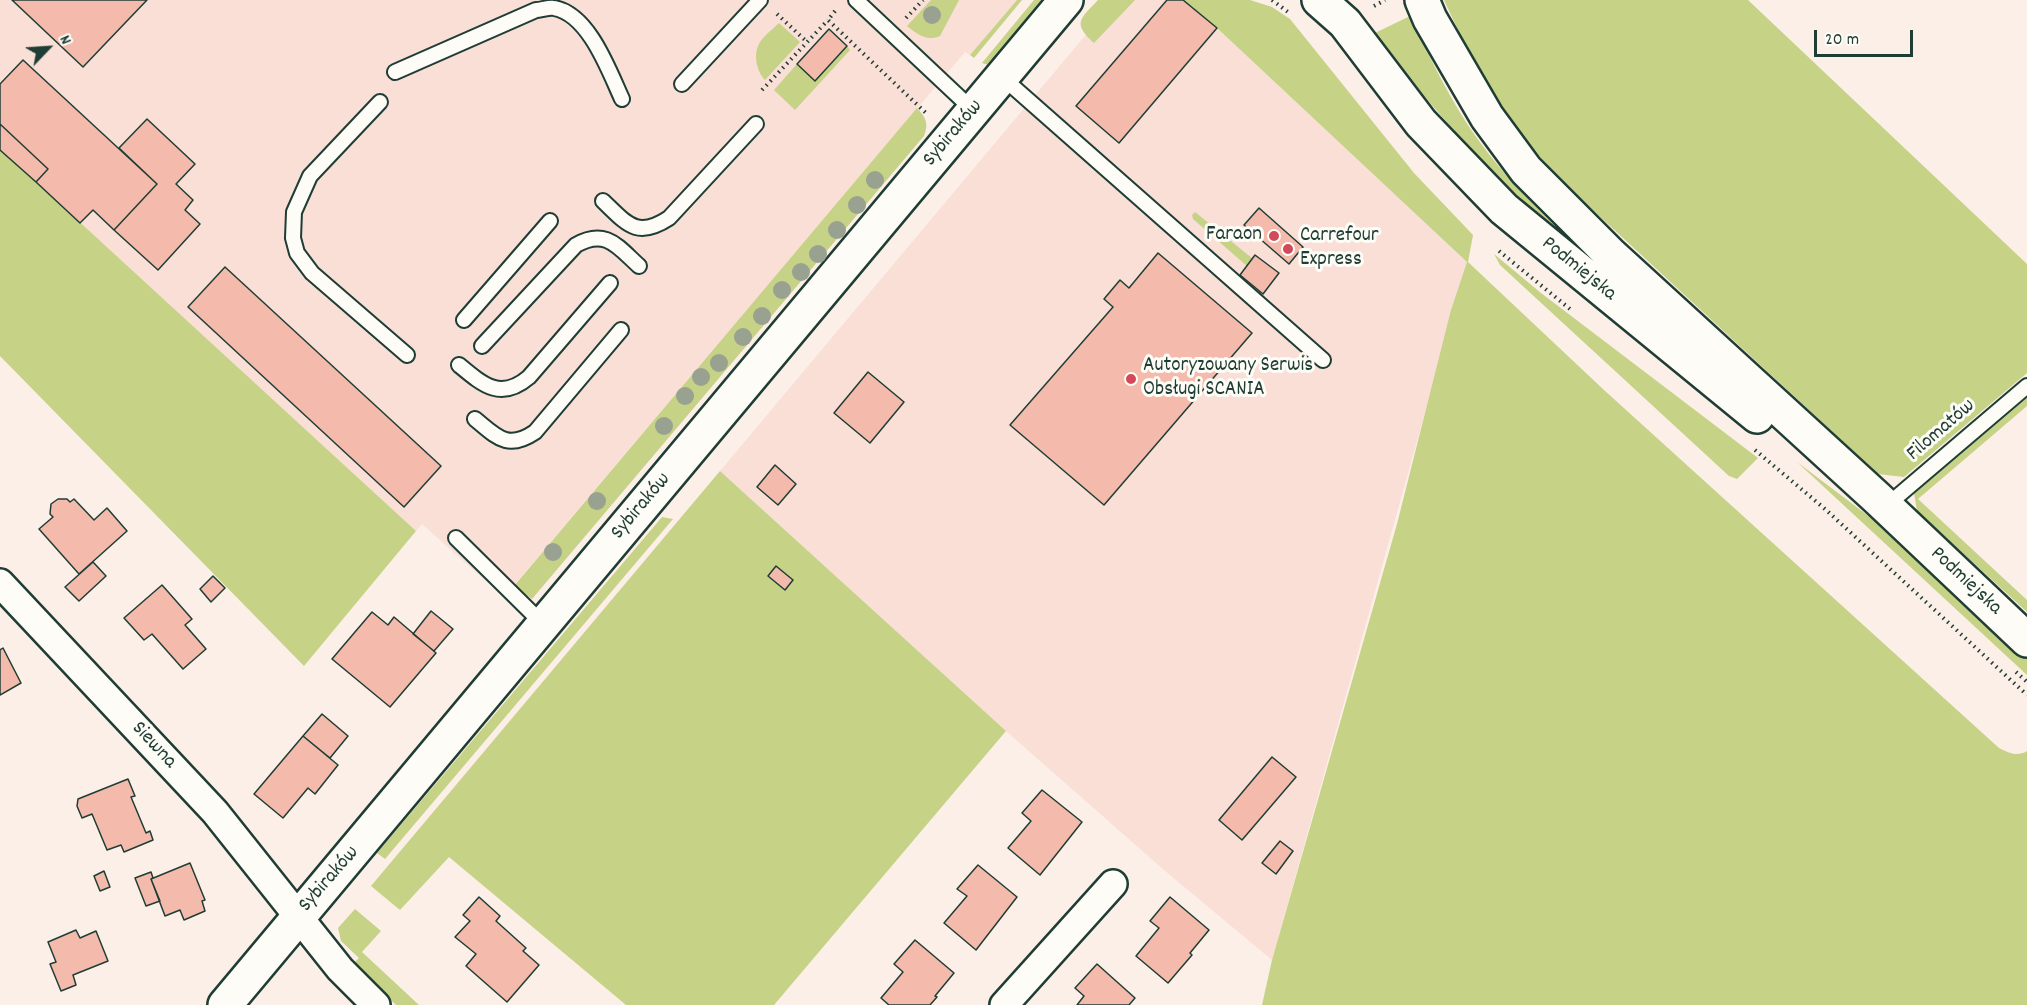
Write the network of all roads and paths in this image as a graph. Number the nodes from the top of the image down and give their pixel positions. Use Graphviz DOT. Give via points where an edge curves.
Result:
graph roads {
  1 [pos="856,0"];
  2 [pos="1319,0"];
  3 [pos="1422,0"];
  4 [pos="1066,3"];
  5 [pos="765,4"];
  6 [pos="840,6"];
  7 [pos="828,20"];
  8 [pos="807,42"];
  9 [pos="395,72"];
  10 [pos="1002,77"];
  11 [pos="682,84"];
  12 [pos="762,90"];
  13 [pos="622,99"];
  14 [pos="380,102"];
  15 [pos="974,111"];
  16 [pos="930,117"];
  17 [pos="756,124"];
  18 [pos="603,201"];
  19 [pos="550,221"];
  20 [pos="639,266"];
  21 [pos="610,284"];
  22 [pos="464,320"];
  23 [pos="621,330"];
  24 [pos="482,346"];
  25 [pos="407,355"];
  26 [pos="1323,360"];
  27 [pos="459,365"];
  28 [pos="2027,386"];
  29 [pos="475,419"];
  30 [pos="1881,503"];
  31 [pos="456,538"];
  32 [pos="0,583"];
  33 [pos="544,625"];
  34 [pos="2027,640"];
  35 [pos="1113,884"];
  36 [pos="297,917"];
  37 [pos="225,1005"];
  38 [pos="376,1005"];
  39 [pos="1004,1005"];
  1 -- 15 [label="lane"];
  2 -- 30 [label="main road, Podmiejska" via="1345,23 1421,123 1504,209 1803,454"];
  3 -- 30 [label="main road, Podmiejska" via="1487,117 1526,170 1610,254"];
  4 -- 10 [label="main road, Sybiraków"];
  5 -- 8 [label="path"];
  5 -- 11 [label="lane"];
  6 -- 7 [label="path"];
  7 -- 8 [label="path"];
  7 -- 16 [label="path"];
  8 -- 12 [label="path"];
  9 -- 13 [label="lane" via="536,10 554,8 590,33"];
  10 -- 15 [label="main road, Sybiraków"];
  10 -- 26 [label="lane"];
  14 -- 25 [label="lane" via="310,176 294,212 293,238 297,253 312,273"];
  15 -- 33 [label="main road, Sybiraków"];
  17 -- 18 [label="lane" via="669,218 655,227 629,225"];
  19 -- 22 [label="lane"];
  20 -- 24 [label="lane" via="615,243 585,240"];
  21 -- 27 [label="lane" via="520,385 495,389"];
  23 -- 29 [label="lane" via="525,439 504,441"];
  28 -- 30 [label="lane, Filomatów"];
  30 -- 34 [label="main road, Podmiejska"];
  31 -- 33 [label="lane"];
  32 -- 36 [label="street, Siewna" via="215,812"];
  33 -- 36 [label="main road, Sybiraków"];
  35 -- 39 [label="street"];
  36 -- 37 [label="main road, Sybiraków"];
  36 -- 38 [label="street, Siewna" via="339,969"];
}
